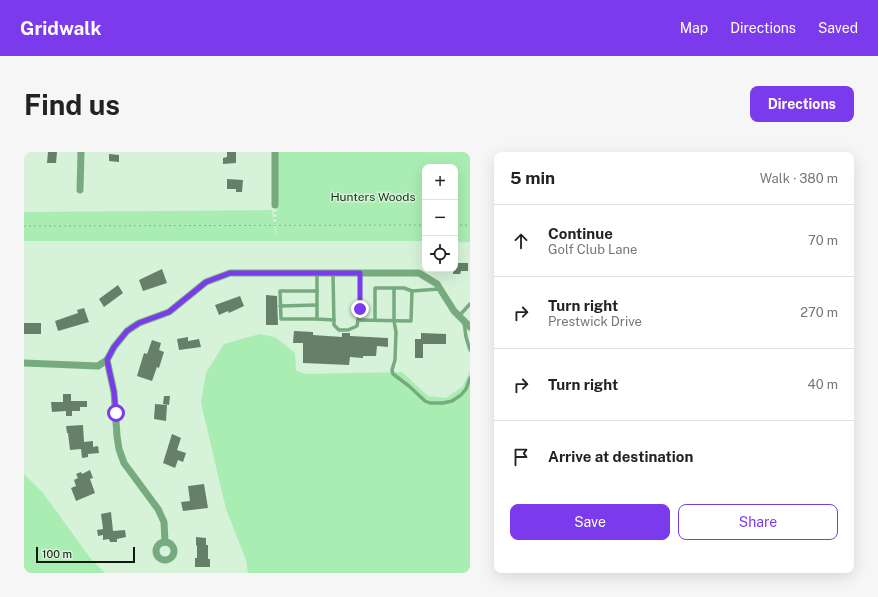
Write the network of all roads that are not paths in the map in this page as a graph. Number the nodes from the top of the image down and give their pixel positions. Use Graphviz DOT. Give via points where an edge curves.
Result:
graph roads {
  1 [pos="81,152"];
  2 [pos="275,152"];
  3 [pos="80,190"];
  4 [pos="275,205"];
  5 [pos="317,273"];
  6 [pos="333,273"];
  7 [pos="360,273"];
  8 [pos="394,288"];
  9 [pos="440,289"];
  10 [pos="317,290"];
  11 [pos="412,291"];
  12 [pos="470,304"];
  13 [pos="317,305"];
  14 [pos="280,306"];
  15 [pos="317,319"];
  16 [pos="462,319"];
  17 [pos="334,320"];
  18 [pos="358,320"];
  19 [pos="374,320"];
  20 [pos="394,321"];
  21 [pos="470,327"];
  22 [pos="470,350"];
  23 [pos="107,360"];
  24 [pos="24,363"];
  25 [pos="470,378"];
  26 [pos="165,542"];
  1 -- 3 [label="street"];
  2 -- 4 [label="street"];
  5 -- 6 [label="street"];
  5 -- 10 [label="lane"];
  5 -- 23 [label="street" via="230,273 206,282 169,312 139,323 127,331"];
  6 -- 7 [label="street"];
  6 -- 17 [label="lane"];
  7 -- 9 [label="street" via="419,272"];
  7 -- 18 [label="lane"];
  8 -- 11 [label="lane"];
  8 -- 19 [label="lane" via="375,288"];
  8 -- 20 [label="lane"];
  9 -- 11 [label="lane"];
  9 -- 16 [label="street"];
  10 -- 13 [label="lane"];
  10 -- 14 [label="lane" via="280,291"];
  11 -- 20 [label="lane" via="411,321"];
  12 -- 16 [label="lane"];
  13 -- 14 [label="lane"];
  13 -- 15 [label="lane"];
  14 -- 15 [label="lane" via="280,319"];
  15 -- 17 [label="lane"];
  16 -- 21 [label="street"];
  16 -- 22 [label="lane"];
  17 -- 18 [label="lane" via="334,325 339,330 357,326"];
  18 -- 19 [label="lane"];
  19 -- 20 [label="lane"];
  20 -- 25 [label="lane" via="395,360 392,372 425,402 452,401 466,389"];
  23 -- 24 [label="street" via="98,366"];
  23 -- 26 [label="street" via="114,392 119,448 124,463 158,509 164,522"];
}
